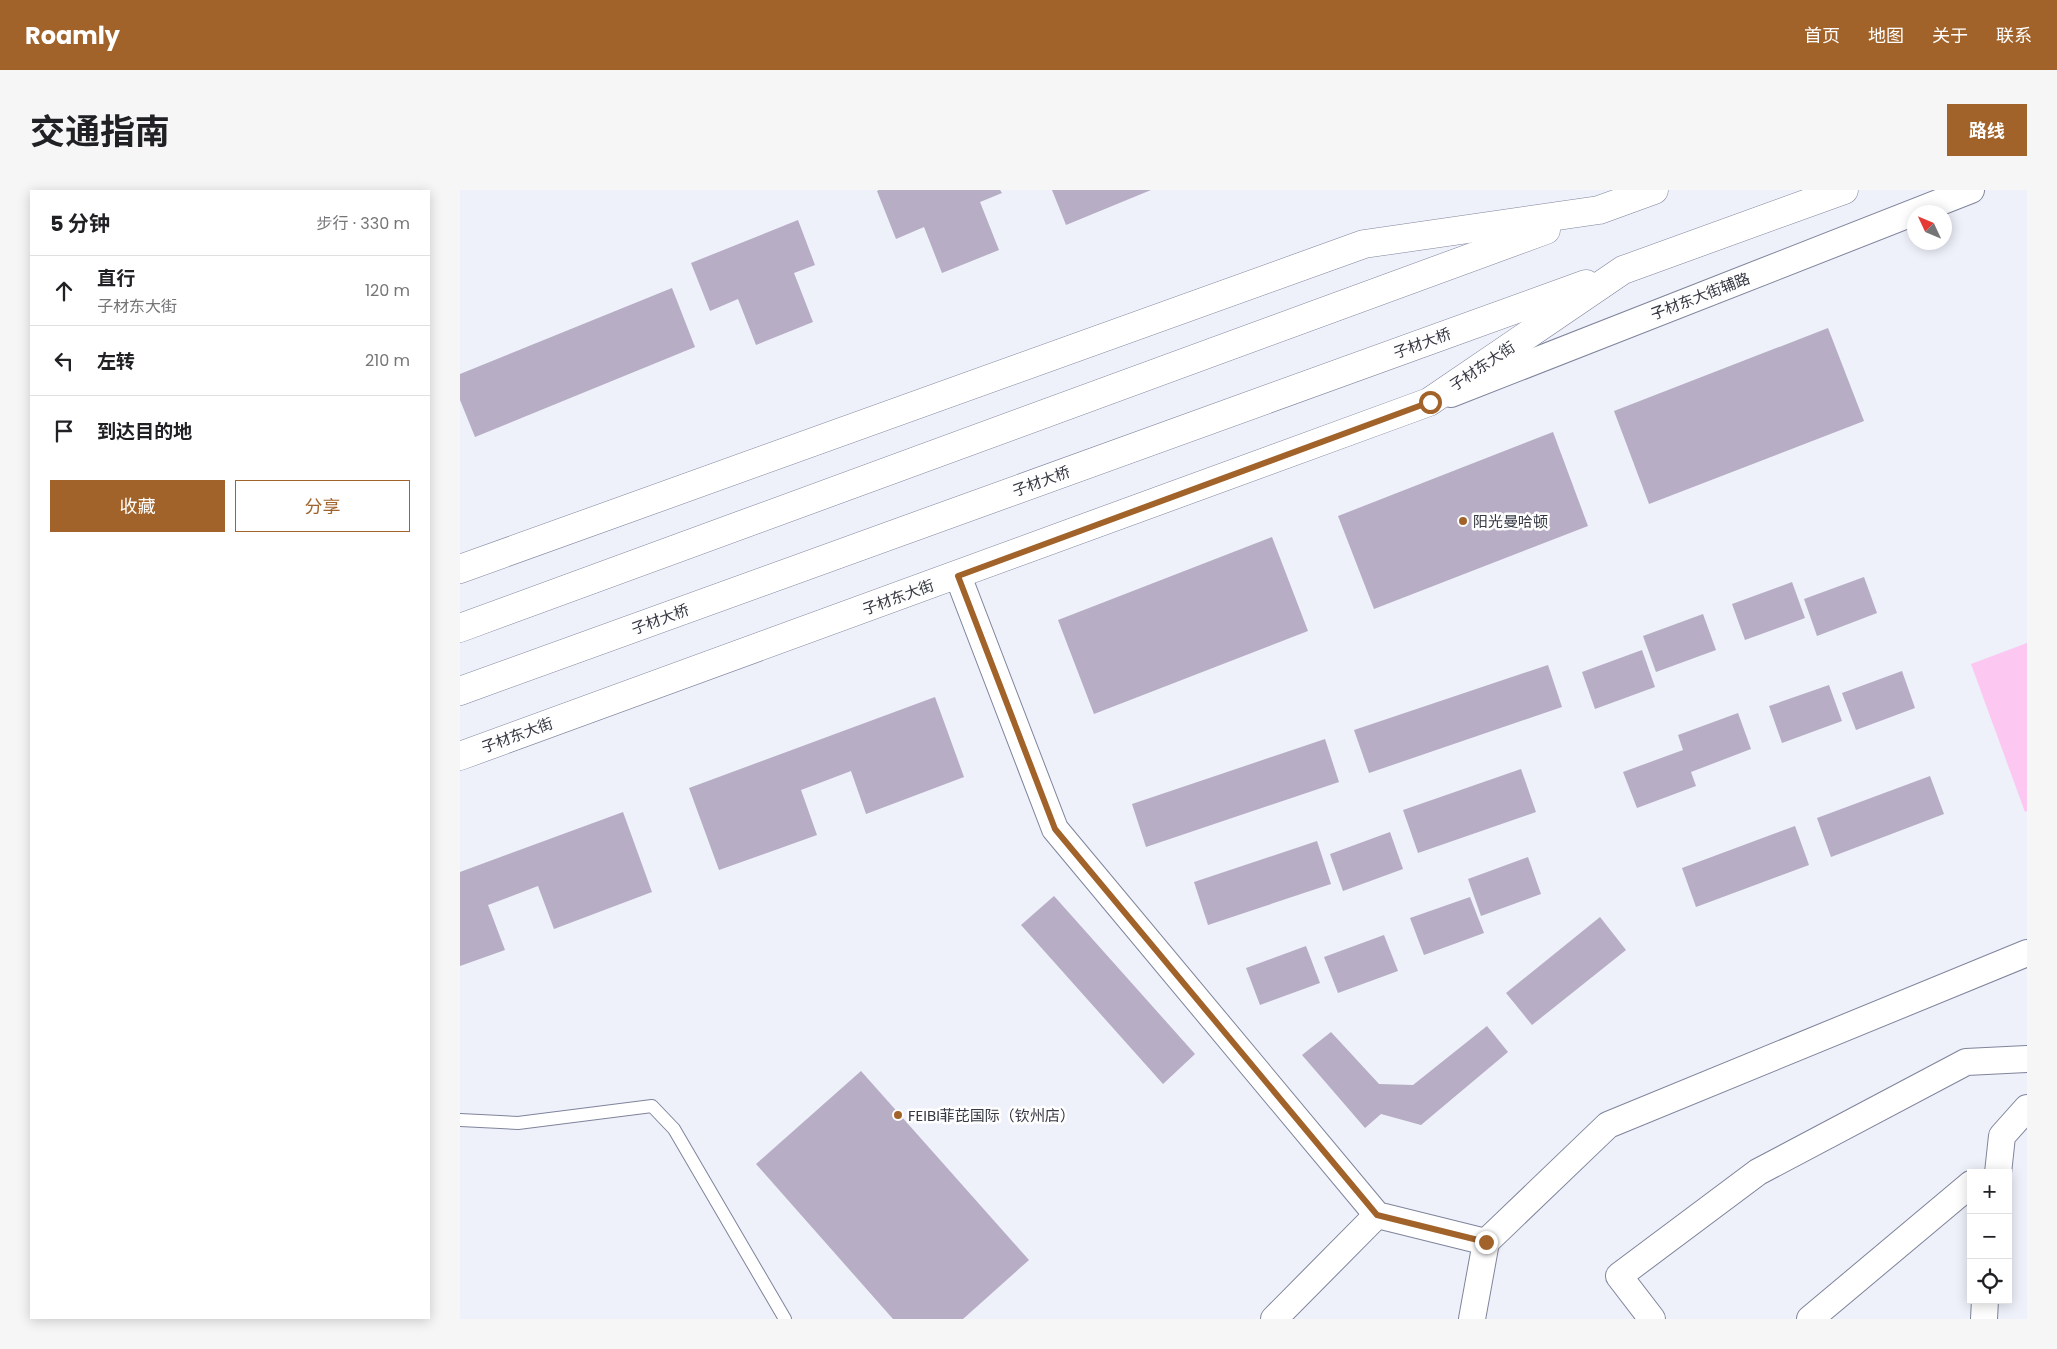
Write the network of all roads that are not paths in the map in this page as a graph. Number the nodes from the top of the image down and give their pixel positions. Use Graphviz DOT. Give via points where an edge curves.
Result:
graph roads {
  1 [pos="1654,190"];
  2 [pos="1844,190"];
  3 [pos="1971,190"];
  4 [pos="1599,210"];
  5 [pos="1623,270"];
  6 [pos="1430,402"];
  7 [pos="460,569"];
  8 [pos="958,576"];
  9 [pos="460,628"];
  10 [pos="460,691"];
  11 [pos="460,756"];
  12 [pos="2027,954"];
  13 [pos="2027,1059"];
  14 [pos="2027,1108"];
  15 [pos="460,1120"];
  16 [pos="1994,1169"];
  17 [pos="1967,1187"];
  18 [pos="1377,1215"];
  19 [pos="1486,1242"];
  20 [pos="1986,1304"];
  21 [pos="785,1319"];
  22 [pos="1274,1319"];
  23 [pos="1472,1319"];
  24 [pos="1652,1319"];
  25 [pos="1810,1319"];
  26 [pos="1984,1319"];
  1 -- 4 [label="main road"];
  2 -- 5 [label="main road, 子材东大街"];
  3 -- 6 [label="street, 子材东大街辅路"];
  4 -- 7 [label="main road" via="1364,244"];
  4 -- 9 [label="main road"];
  5 -- 6 [label="main road, 子材东大街"];
  5 -- 10 [label="main road, 子材大桥"];
  6 -- 8 [label="main road, 子材东大街"];
  8 -- 11 [label="main road, 子材东大街"];
  8 -- 18 [label="street" via="1055,829"];
  12 -- 19 [label="street" via="1608,1125"];
  13 -- 24 [label="street" via="1966,1062 1758,1172 1619,1276"];
  14 -- 16 [label="street" via="2002,1136"];
  15 -- 21 [label="lane" via="518,1123 652,1106 674,1129"];
  17 -- 25 [label="street"];
  18 -- 19 [label="street"];
  18 -- 22 [label="street"];
  19 -- 23 [label="street"];
  20 -- 26 [label="street"];
}
